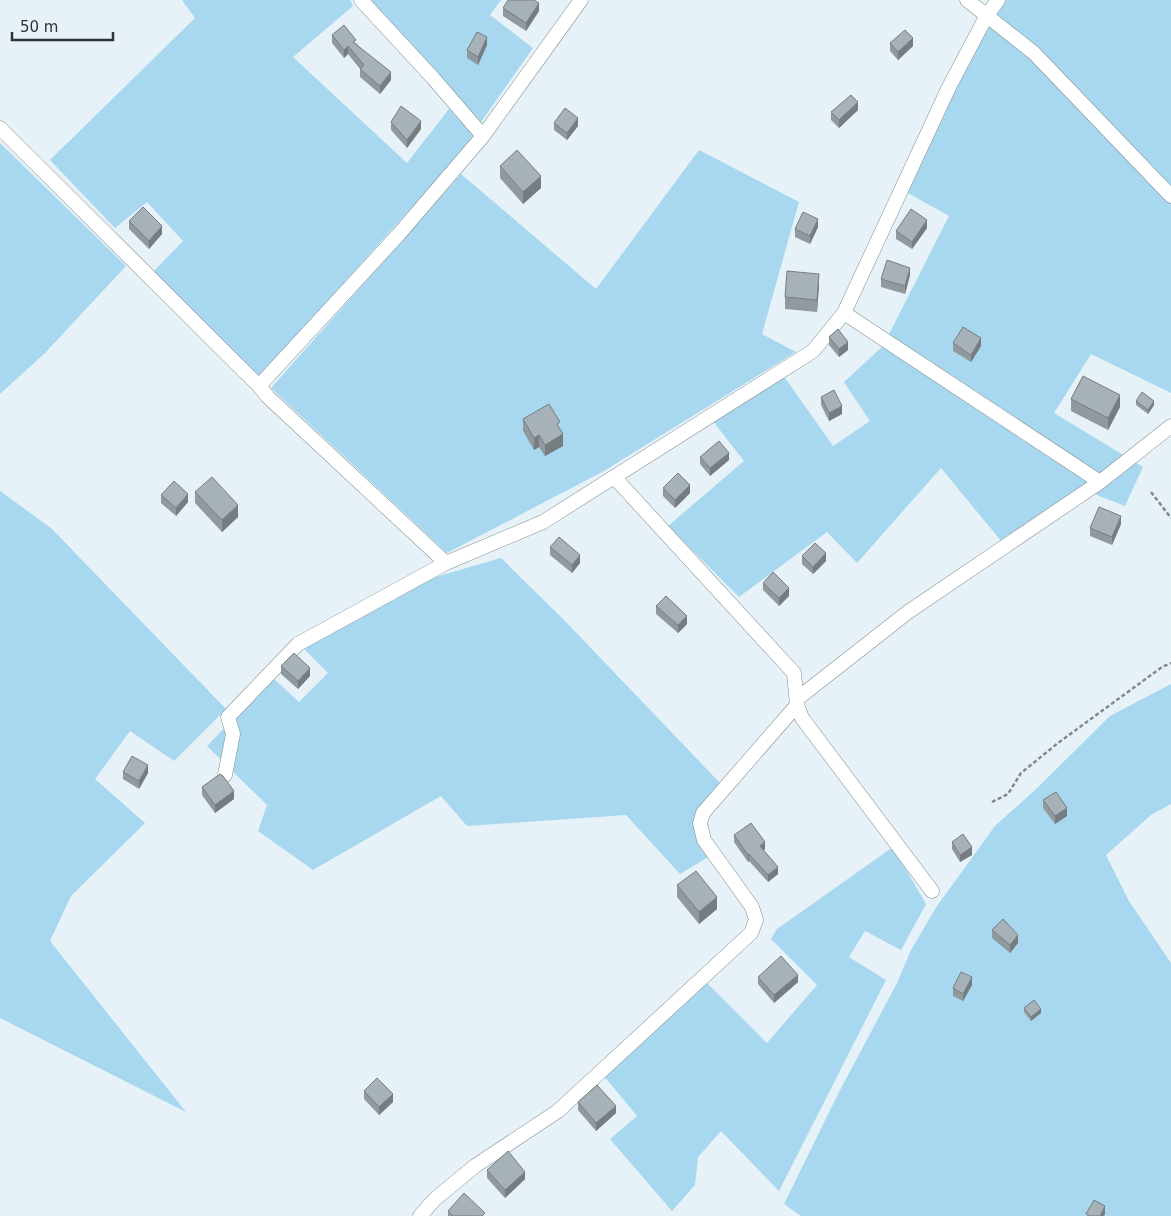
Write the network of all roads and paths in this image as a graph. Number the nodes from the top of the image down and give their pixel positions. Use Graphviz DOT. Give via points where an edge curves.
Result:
graph roads {
  1 [pos="361,0"];
  2 [pos="581,0"];
  3 [pos="968,0"];
  4 [pos="998,0"];
  5 [pos="987,14"];
  6 [pos="0,128"];
  7 [pos="483,136"];
  8 [pos="1171,196"];
  9 [pos="844,313"];
  10 [pos="260,386"];
  11 [pos="1171,426"];
  12 [pos="615,478"];
  13 [pos="1100,482"];
  14 [pos="1152,492"];
  15 [pos="1171,518"];
  16 [pos="446,562"];
  17 [pos="1171,662"];
  18 [pos="797,702"];
  19 [pos="226,775"];
  20 [pos="992,802"];
  21 [pos="932,891"];
  22 [pos="420,1216"];
  1 -- 7 [label="street"];
  2 -- 7 [label="street"];
  3 -- 5 [label="street"];
  4 -- 5 [label="street"];
  5 -- 8 [label="street" via="1034,53"];
  5 -- 9 [label="street" via="949,87"];
  6 -- 10 [label="street"];
  7 -- 10 [label="street" via="399,234"];
  9 -- 12 [label="street" via="813,351"];
  9 -- 13 [label="street"];
  10 -- 16 [label="street"];
  11 -- 13 [label="street"];
  12 -- 16 [label="street" via="543,522"];
  12 -- 18 [label="street" via="794,673"];
  13 -- 18 [label="street" via="908,612"];
  14 -- 15 [label="path"];
  16 -- 19 [label="street" via="298,644 228,717 233,734"];
  17 -- 20 [label="path" via="1058,743 1021,773 1008,794"];
  18 -- 21 [label="street" via="802,718"];
  18 -- 22 [label="street" via="703,813 700,823 704,840 752,908 756,920 751,933 558,1111 475,1166"];
}
